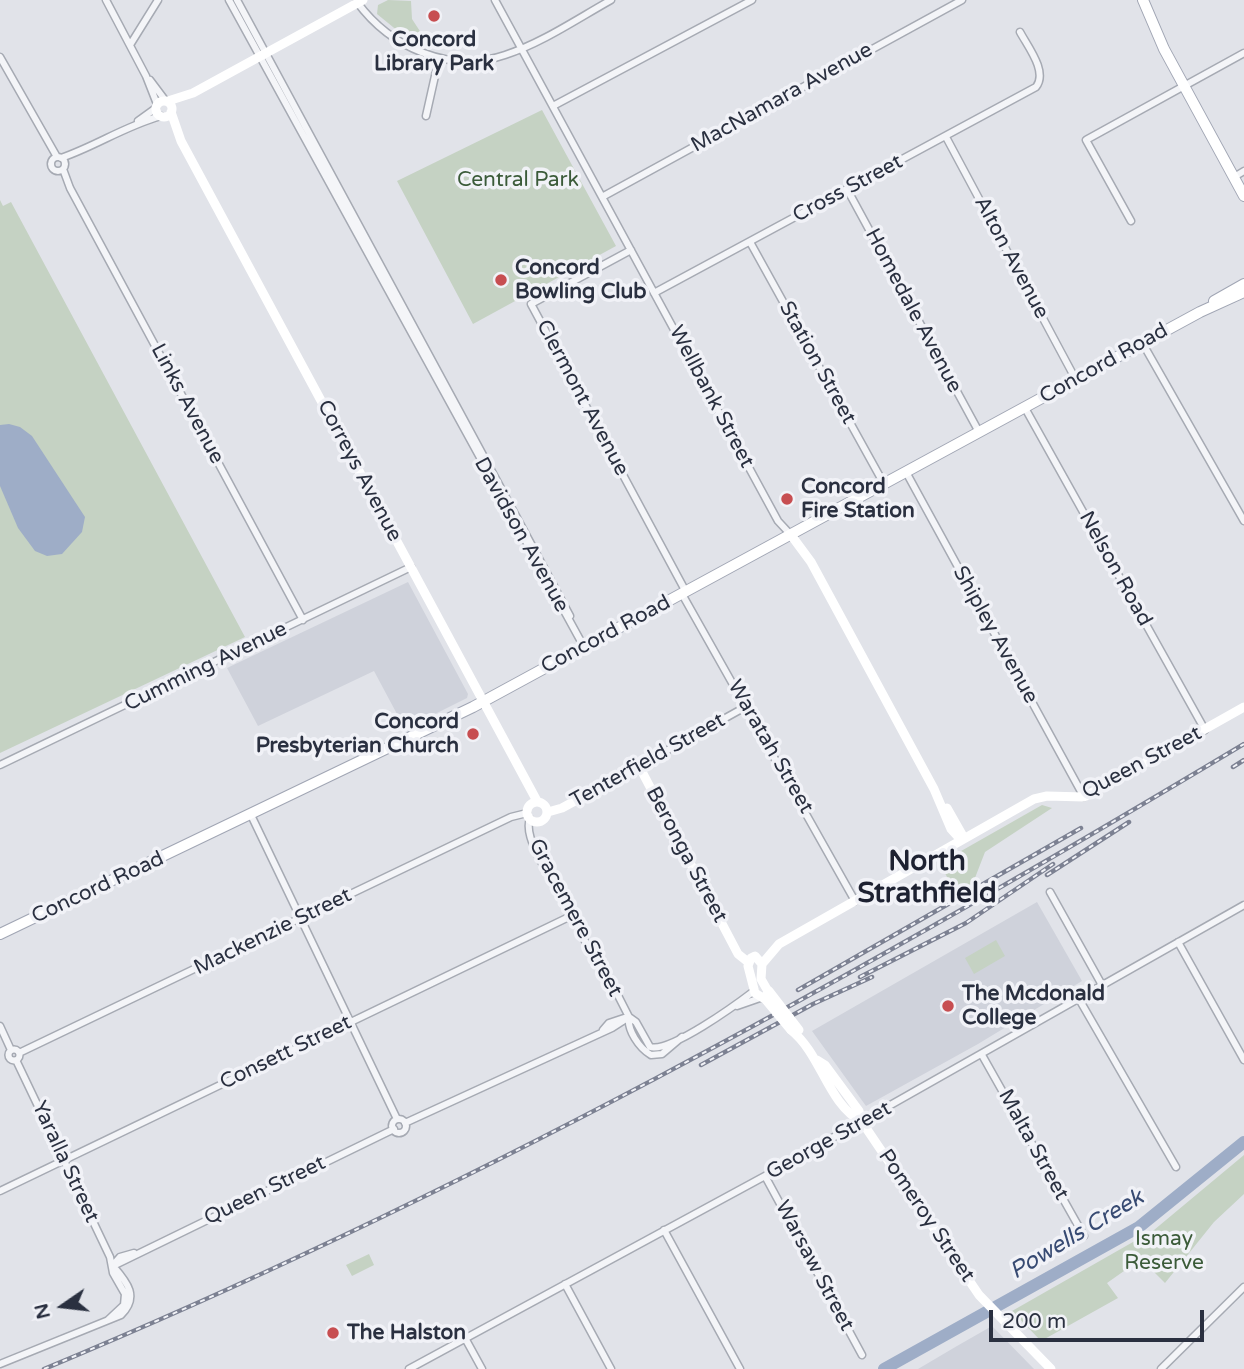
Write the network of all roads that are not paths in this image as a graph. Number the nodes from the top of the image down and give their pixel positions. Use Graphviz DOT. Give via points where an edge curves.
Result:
graph roads {
  1 [pos="106,0"];
  2 [pos="158,0"];
  3 [pos="229,0"];
  4 [pos="237,0"];
  5 [pos="495,0"];
  6 [pos="611,0"];
  7 [pos="752,0"];
  8 [pos="962,0"];
  9 [pos="1137,0"];
  10 [pos="1143,0"];
  11 [pos="359,1"];
  12 [pos="1020,32"];
  13 [pos="130,45"];
  14 [pos="522,48"];
  15 [pos="1164,49"];
  16 [pos="1244,52"];
  17 [pos="263,55"];
  18 [pos="0,57"];
  19 [pos="439,58"];
  20 [pos="1184,86"];
  21 [pos="553,106"];
  22 [pos="164,109"];
  23 [pos="426,116"];
  24 [pos="946,137"];
  25 [pos="83,151"];
  26 [pos="57,159"];
  27 [pos="62,169"];
  28 [pos="1244,171"];
  29 [pos="1234,177"];
  30 [pos="847,189"];
  31 [pos="1244,196"];
  32 [pos="602,197"];
  33 [pos="1131,221"];
  34 [pos="750,242"];
  35 [pos="631,250"];
  36 [pos="1244,284"];
  37 [pos="1244,292"];
  38 [pos="654,293"];
  39 [pos="1200,312"];
  40 [pos="1143,344"];
  41 [pos="1076,380"];
  42 [pos="1025,408"];
  43 [pos="979,432"];
  44 [pos="906,472"];
  45 [pos="884,484"];
  46 [pos="1244,521"];
  47 [pos="791,535"];
  48 [pos="411,567"];
  49 [pos="684,593"];
  50 [pos="303,620"];
  51 [pos="584,647"];
  52 [pos="484,701"];
  53 [pos="747,706"];
  54 [pos="1244,708"];
  55 [pos="1205,730"];
  56 [pos="0,765"];
  57 [pos="639,766"];
  58 [pos="934,789"];
  59 [pos="1084,797"];
  60 [pos="537,801"];
  61 [pos="548,812"];
  62 [pos="251,816"];
  63 [pos="529,816"];
  64 [pos="951,829"];
  65 [pos="963,839"];
  66 [pos="950,847"];
  67 [pos="1050,892"];
  68 [pos="855,901"];
  69 [pos="1244,905"];
  70 [pos="573,915"];
  71 [pos="300,918"];
  72 [pos="0,934"];
  73 [pos="1178,942"];
  74 [pos="754,960"];
  75 [pos="1102,985"];
  76 [pos="762,995"];
  77 [pos="1079,999"];
  78 [pos="629,1017"];
  79 [pos="350,1022"];
  80 [pos="0,1026"];
  81 [pos="14,1055"];
  82 [pos="982,1055"];
  83 [pos="1244,1060"];
  84 [pos="0,1062"];
  85 [pos="397,1119"];
  86 [pos="862,1122"];
  87 [pos="405,1123"];
  88 [pos="394,1129"];
  89 [pos="64,1160"];
  90 [pos="1177,1167"];
  91 [pos="765,1176"];
  92 [pos="0,1191"];
  93 [pos="664,1230"];
  94 [pos="1084,1236"];
  95 [pos="113,1266"];
  96 [pos="565,1284"];
  97 [pos="1244,1287"];
  98 [pos="466,1338"];
  99 [pos="862,1355"];
  100 [pos="0,1364"];
  101 [pos="409,1369"];
  102 [pos="482,1369"];
  103 [pos="611,1369"];
  104 [pos="740,1369"];
  105 [pos="1051,1369"];
  106 [pos="1161,1369"];
  1 -- 13 [label="street, Correys Avenue"];
  2 -- 13 [label="street"];
  3 -- 17 [label="street, Davidson Avenue"];
  4 -- 17 [label="street, Davidson Avenue"];
  5 -- 14 [label="street, Wellbank Street"];
  6 -- 14 [label="street"];
  7 -- 21 [label="street"];
  8 -- 32 [label="street, MacNamara Avenue"];
  9 -- 15 [label="main road"];
  10 -- 15 [label="main road"];
  11 -- 17 [label="street"];
  11 -- 19 [label="street" via="378,28 393,39"];
  12 -- 24 [label="street, Cross Street" via="1040,72 1040,82"];
  13 -- 22 [label="street, Correys Avenue"];
  14 -- 19 [label="street" via="482,60"];
  14 -- 21 [label="street, Wellbank Street"];
  15 -- 20 [label="main road"];
  16 -- 20 [label="street"];
  17 -- 22 [label="street"];
  17 -- 51 [label="street, Davidson Avenue"];
  18 -- 26 [label="street"];
  19 -- 23 [label="street"];
  20 -- 29 [label="main road"];
  20 -- 33 [label="street" via="1086,140"];
  21 -- 32 [label="street, Wellbank Street"];
  22 -- 25 [label="street"];
  22 -- 48 [label="street, Correys Avenue"];
  24 -- 30 [label="street, Cross Street"];
  24 -- 41 [label="street, Alton Avenue"];
  25 -- 26 [label="street"];
  25 -- 27 [label="street"];
  26 -- 27 [label="street"];
  26 -- 27 [label="street" via="51,167"];
  27 -- 50 [label="street, Links Avenue"];
  28 -- 29 [label="street"];
  29 -- 31 [label="main road"];
  30 -- 34 [label="street, Cross Street"];
  30 -- 43 [label="street, Homedale Avenue"];
  32 -- 35 [label="street, Wellbank Street"];
  34 -- 38 [label="street, Cross Street"];
  34 -- 45 [label="street, Station Street"];
  35 -- 38 [label="street, Wellbank Street"];
  35 -- 49 [label="street, Clermont Avenue" via="531,304"];
  36 -- 39 [label="main road, Concord Road"];
  37 -- 39 [label="main road, Concord Road"];
  38 -- 47 [label="street, Wellbank Street" via="778,521"];
  39 -- 40 [label="main road, Concord Road"];
  40 -- 41 [label="main road, Concord Road"];
  40 -- 46 [label="street"];
  41 -- 42 [label="main road, Concord Road"];
  42 -- 43 [label="main road, Concord Road"];
  42 -- 55 [label="street, Nelson Road"];
  43 -- 44 [label="main road, Concord Road"];
  44 -- 45 [label="main road, Concord Road"];
  44 -- 59 [label="street, Shipley Avenue"];
  45 -- 47 [label="main road, Concord Road"];
  47 -- 49 [label="main road, Concord Road"];
  47 -- 58 [label="street, Wellbank Street" via="811,562"];
  48 -- 50 [label="street, Cumming Avenue"];
  48 -- 52 [label="street, Correys Avenue"];
  49 -- 51 [label="main road, Concord Road"];
  49 -- 53 [label="street, Waratah Street"];
  50 -- 56 [label="street, Cumming Avenue"];
  51 -- 52 [label="main road, Concord Road"];
  52 -- 60 [label="street, Correys Avenue"];
  52 -- 62 [label="main road, Concord Road"];
  53 -- 57 [label="street, Tenterfield Street"];
  53 -- 68 [label="street, Waratah Street"];
  54 -- 55 [label="street, Queen Street"];
  55 -- 59 [label="street, Queen Street"];
  57 -- 61 [label="street, Tenterfield Street"];
  57 -- 74 [label="street, Beronga Street" via="738,954"];
  58 -- 64 [label="street, Wellbank Street"];
  58 -- 65 [label="street, Wellbank Street"];
  59 -- 65 [label="street, Queen Street" via="1040,797"];
  60 -- 61 [label="street"];
  60 -- 63 [label="street" via="530,804"];
  61 -- 63 [label="street" via="543,821"];
  62 -- 71 [label="street"];
  62 -- 72 [label="main road, Concord Road"];
  63 -- 70 [label="street, Gracemere Street" via="529,833 544,870 555,878"];
  63 -- 71 [label="street, Mackenzie Street" via="511,817"];
  64 -- 65 [label="street, Wellbank Street"];
  64 -- 66 [label="street"];
  65 -- 66 [label="street, Queen Street"];
  66 -- 68 [label="street, Queen Street"];
  67 -- 75 [label="street"];
  68 -- 74 [label="street, Queen Street" via="769,946"];
  69 -- 73 [label="street, George Street"];
  70 -- 78 [label="street, Gracemere Street"];
  70 -- 79 [label="street, Consett Street"];
  71 -- 79 [label="street"];
  71 -- 81 [label="street, Mackenzie Street"];
  73 -- 75 [label="street, George Street"];
  73 -- 83 [label="street"];
  74 -- 76 [label="street"];
  74 -- 76 [label="street"];
  75 -- 77 [label="street, George Street"];
  76 -- 78 [label="street" via="652,1048"];
  76 -- 86 [label="street, Pomeroy Street, bridge" via="833,1076"];
  77 -- 82 [label="street, George Street"];
  77 -- 90 [label="street"];
  78 -- 87 [label="street"];
  79 -- 85 [label="street"];
  79 -- 89 [label="street, Consett Street"];
  80 -- 81 [label="street, Yaralla Street"];
  81 -- 84 [label="street, Mackenzie Street"];
  81 -- 89 [label="street, Yaralla Street"];
  82 -- 86 [label="street, George Street"];
  82 -- 94 [label="street, Malta Street"];
  85 -- 87 [label="street"];
  85 -- 88 [label="street"];
  86 -- 91 [label="street, George Street"];
  86 -- 105 [label="street, Pomeroy Street" via="986,1303"];
  87 -- 88 [label="street, Queen Street" via="404,1131"];
  88 -- 95 [label="street, Queen Street" via="120,1257"];
  89 -- 92 [label="street, Consett Street"];
  89 -- 95 [label="street, Yaralla Street"];
  91 -- 93 [label="street, George Street"];
  91 -- 99 [label="street, Warsaw Street"];
  93 -- 96 [label="street, George Street"];
  93 -- 104 [label="street"];
  95 -- 100 [label="street" via="132,1298 121,1315"];
  96 -- 98 [label="street, George Street"];
  96 -- 103 [label="street"];
  97 -- 106 [label="street"];
  98 -- 101 [label="street, George Street"];
  98 -- 102 [label="street"];
}
